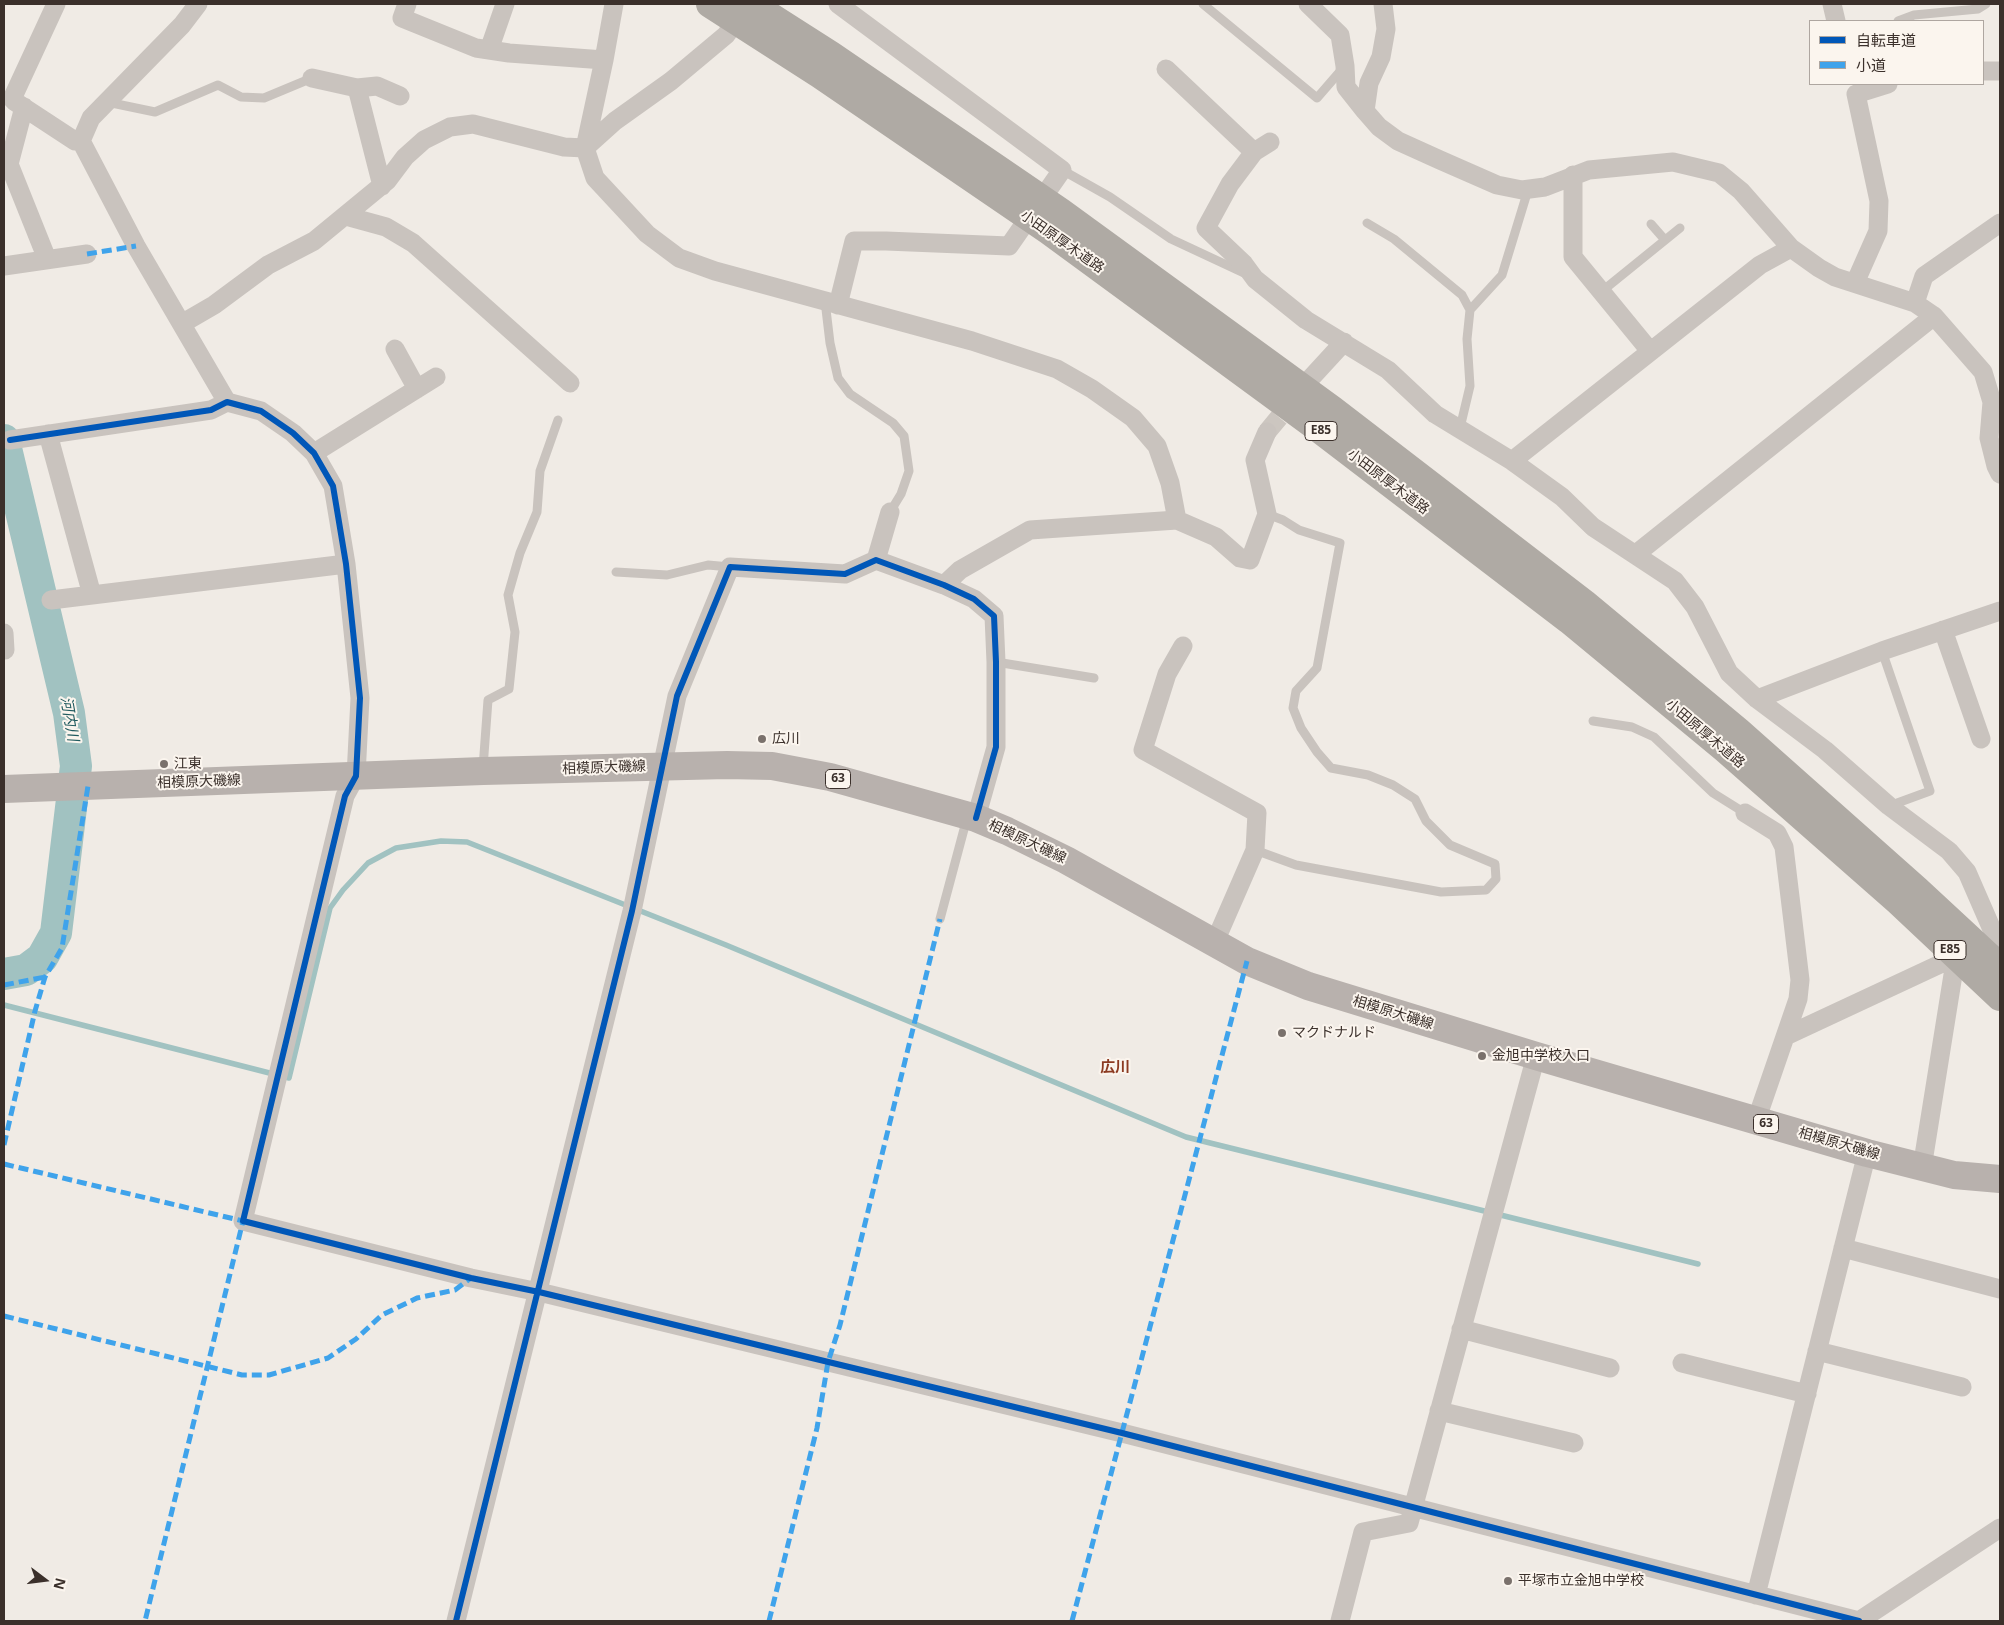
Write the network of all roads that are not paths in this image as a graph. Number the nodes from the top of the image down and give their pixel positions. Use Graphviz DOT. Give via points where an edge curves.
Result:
graph roads {
  1 [pos="56,4"];
  2 [pos="198,4"];
  3 [pos="407,4"];
  4 [pos="505,4"];
  5 [pos="614,4"];
  6 [pos="710,4"];
  7 [pos="750,4"];
  8 [pos="841,4"];
  9 [pos="1203,4"];
  10 [pos="1308,4"];
  11 [pos="1383,4"];
  12 [pos="1832,4"];
  13 [pos="1986,4"];
  14 [pos="1836,20"];
  15 [pos="1901,20"];
  16 [pos="489,50"];
  17 [pos="604,60"];
  18 [pos="1345,66"];
  19 [pos="1166,69"];
  20 [pos="1984,71"];
  21 [pos="2000,71"];
  22 [pos="312,78"];
  23 [pos="1881,85"];
  24 [pos="357,88"];
  25 [pos="1854,89"];
  26 [pos="400,96"];
  27 [pos="13,100"];
  28 [pos="107,102"];
  29 [pos="1365,111"];
  30 [pos="81,141"];
  31 [pos="585,148"];
  32 [pos="1062,170"];
  33 [pos="1573,175"];
  34 [pos="382,186"];
  35 [pos="1528,189"];
  36 [pos="346,216"];
  37 [pos="2000,222"];
  38 [pos="1367,223"];
  39 [pos="1651,224"];
  40 [pos="1680,228"];
  41 [pos="1665,240"];
  42 [pos="1791,248"];
  43 [pos="87,254"];
  44 [pos="47,259"];
  45 [pos="4,266"];
  46 [pos="1255,279"];
  47 [pos="1855,283"];
  48 [pos="1601,292"];
  49 [pos="831,303"];
  50 [pos="1915,303"];
  51 [pos="1470,310"];
  52 [pos="1934,316"];
  53 [pos="183,323"];
  54 [pos="1344,342"];
  55 [pos="394,349"];
  56 [pos="1650,351"];
  57 [pos="436,377"];
  58 [pos="1310,379"];
  59 [pos="570,383"];
  60 [pos="417,389"];
  61 [pos="227,402"];
  62 [pos="558,420"];
  63 [pos="1460,428"];
  64 [pos="1267,432"];
  65 [pos="48,434"];
  66 [pos="10,440"];
  67 [pos="314,453"];
  68 [pos="1512,461"];
  69 [pos="2000,474"];
  70 [pos="890,512"];
  71 [pos="1267,514"];
  72 [pos="1178,520"];
  73 [pos="1636,554"];
  74 [pos="876,560"];
  75 [pos="346,564"];
  76 [pos="730,567"];
  77 [pos="616,572"];
  78 [pos="944,585"];
  79 [pos="92,595"];
  80 [pos="51,600"];
  81 [pos="2000,611"];
  82 [pos="1944,630"];
  83 [pos="4,633"];
  84 [pos="1183,646"];
  85 [pos="4,650"];
  86 [pos="1882,651"];
  87 [pos="996,662"];
  88 [pos="1094,678"];
  89 [pos="1757,699"];
  90 [pos="1593,721"];
  91 [pos="1981,739"];
  92 [pos="663,766"];
  93 [pos="483,771"];
  94 [pos="356,776"];
  95 [pos="4,789"];
  96 [pos="1889,806"];
  97 [pos="1745,813"];
  98 [pos="972,817"];
  99 [pos="1255,850"];
  100 [pos="1908,896"];
  101 [pos="940,919"];
  102 [pos="1214,944"];
  103 [pos="1999,949"];
  104 [pos="1956,956"];
  105 [pos="2000,997"];
  106 [pos="1786,1036"];
  107 [pos="1536,1056"];
  108 [pos="1756,1121"];
  109 [pos="1867,1153"];
  110 [pos="1922,1168"];
  111 [pos="2000,1179"];
  112 [pos="1843,1248"];
  113 [pos="2000,1289"];
  114 [pos="539,1292"];
  115 [pos="1461,1329"];
  116 [pos="1817,1351"];
  117 [pos="1682,1363"];
  118 [pos="1610,1368"];
  119 [pos="1962,1387"];
  120 [pos="1806,1394"];
  121 [pos="1439,1412"];
  122 [pos="1574,1443"];
  123 [pos="1413,1508"];
  124 [pos="2000,1528"];
  125 [pos="1756,1595"];
  126 [pos="456,1621"];
  127 [pos="1340,1621"];
  128 [pos="1859,1621"];
  1 -- 27 [label="street"];
  2 -- 28 [label="street" via="182,25"];
  3 -- 16 [label="street" via="402,18 476,48"];
  4 -- 16 [label="street"];
  5 -- 17 [label="street"];
  6 -- 100 [label="highway, 小田原厚木道路 / E85" via="1049,231 1316,426 1569,620"];
  7 -- 31 [label="street" via="726,36 672,81 614,121"];
  7 -- 100 [label="highway, 小田原厚木道路 / E85" via="839,60 1061,212 1333,410 1584,603 1738,731"];
  8 -- 32 [label="street"];
  9 -- 18 [label="lane" via="1317,98"];
  10 -- 18 [label="street" via="1340,35"];
  11 -- 29 [label="street" via="1386,29 1381,57 1369,83"];
  12 -- 14 [label="street"];
  13 -- 15 [label="lane" via="1978,9 1914,15"];
  16 -- 17 [label="street"];
  17 -- 31 [label="street"];
  18 -- 29 [label="street" via="1346,87"];
  19 -- 46 [label="street" via="1262,147 1230,184 1206,228"];
  20 -- 21 [label="street"];
  22 -- 24 [label="street"];
  22 -- 28 [label="lane" via="264,98 241,98 218,85 155,112"];
  23 -- 25 [label="street"];
  24 -- 26 [label="street" via="377,86"];
  24 -- 34 [label="street"];
  25 -- 47 [label="street" via="1879,202 1878,232"];
  27 -- 30 [label="street" via="75,141"];
  27 -- 44 [label="street" via="9,164"];
  28 -- 30 [label="street" via="91,118"];
  29 -- 35 [label="street" via="1398,141 1497,185"];
  30 -- 53 [label="street" via="136,246"];
  31 -- 34 [label="street" via="564,147 473,124 450,127 424,140 405,157"];
  31 -- 49 [label="street" via="596,178 648,234 679,258"];
  32 -- 46 [label="lane" via="1171,238"];
  32 -- 49 [label="street" via="1010,246 886,240 854,242"];
  33 -- 35 [label="street" via="1545,187"];
  33 -- 42 [label="street" via="1589,170 1673,162 1719,173 1741,191"];
  33 -- 48 [label="street" via="1573,257"];
  34 -- 36 [label="street"];
  35 -- 51 [label="lane" via="1502,275"];
  36 -- 53 [label="street" via="314,241 268,265 214,305"];
  36 -- 59 [label="street" via="386,227 413,243"];
  37 -- 50 [label="street" via="1924,276"];
  38 -- 51 [label="lane" via="1394,239 1462,295"];
  39 -- 41 [label="lane"];
  40 -- 41 [label="lane"];
  41 -- 48 [label="lane"];
  42 -- 47 [label="street" via="1835,277"];
  42 -- 56 [label="street" via="1760,265"];
  43 -- 44 [label="street"];
  44 -- 45 [label="street"];
  46 -- 54 [label="street" via="1306,320"];
  47 -- 50 [label="street"];
  48 -- 56 [label="street"];
  49 -- 70 [label="lane" via="830,343 838,378 850,394 893,423 904,436 909,471"];
  49 -- 72 [label="street" via="972,341 1057,369 1092,389 1133,418 1157,446"];
  50 -- 52 [label="street"];
  51 -- 63 [label="lane" via="1467,339 1470,386"];
  52 -- 69 [label="street" via="1983,372 1992,402 1989,438"];
  52 -- 73 [label="street"];
  53 -- 61 [label="street"];
  54 -- 58 [label="street"];
  54 -- 63 [label="street" via="1388,370 1435,414"];
  55 -- 60 [label="street"];
  56 -- 68 [label="street"];
  57 -- 60 [label="street"];
  60 -- 67 [label="street"];
  61 -- 65 [label="street" via="211,410"];
  61 -- 67 [label="street" via="261,411 293,433"];
  62 -- 93 [label="lane" via="540,471 537,512 520,553 508,595 514,632 509,689 488,700"];
  63 -- 68 [label="street"];
  64 -- 71 [label="street" via="1255,460"];
  65 -- 66 [label="street"];
  65 -- 79 [label="street"];
  67 -- 75 [label="street" via="333,486"];
  68 -- 73 [label="street" via="1562,497 1593,527"];
  70 -- 74 [label="street"];
  71 -- 72 [label="street" via="1250,560 1240,558 1216,538"];
  71 -- 99 [label="lane" via="1299,530 1340,543 1317,668 1296,691 1293,708 1301,728 1331,768 1368,775 1415,799 1426,821 1450,845 1495,864 1496,879 1486,890 1440,892 1296,864"];
  72 -- 78 [label="street" via="1030,530 960,570"];
  73 -- 89 [label="street" via="1674,581 1696,607 1729,673"];
  74 -- 76 [label="street" via="846,574"];
  74 -- 78 [label="street"];
  75 -- 79 [label="street"];
  75 -- 94 [label="street" via="360,698"];
  76 -- 77 [label="lane" via="708,565 667,576"];
  76 -- 92 [label="street" via="677,696"];
  78 -- 87 [label="street" via="974,599 994,616"];
  79 -- 80 [label="street"];
  81 -- 82 [label="street"];
  82 -- 86 [label="street"];
  82 -- 91 [label="street"];
  83 -- 85 [label="street"];
  84 -- 99 [label="street" via="1168,674 1143,750 1257,813"];
  86 -- 89 [label="street"];
  86 -- 96 [label="lane" via="1930,791"];
  87 -- 88 [label="lane"];
  87 -- 98 [label="street" via="996,747"];
  89 -- 96 [label="street" via="1825,750"];
  90 -- 97 [label="lane" via="1632,727 1654,737 1713,793"];
  92 -- 93 [label="main road, 相模原大磯線 / 63"];
  92 -- 98 [label="main road, 相模原大磯線 / 63" via="772,766 830,777"];
  92 -- 114 [label="street" via="632,911"];
  93 -- 94 [label="main road, 相模原大磯線 / 63"];
  94 -- 95 [label="main road, 相模原大磯線 / 63"];
  94 -- 114 [label="street" via="345,796 243,1221"];
  96 -- 103 [label="street" via="1949,851 1967,872"];
  97 -- 106 [label="street" via="1777,833 1784,847 1800,980 1798,999"];
  98 -- 101 [label="lane"];
  98 -- 102 [label="main road, 相模原大磯線 / 63" via="1066,860"];
  99 -- 102 [label="street"];
  100 -- 103 [label="highway, 小田原厚木道路 / E85"];
  100 -- 105 [label="highway, 小田原厚木道路 / E85"];
  102 -- 107 [label="main road, 相模原大磯線 / 63" via="1308,986"];
  103 -- 104 [label="street"];
  104 -- 106 [label="street"];
  104 -- 110 [label="street"];
  106 -- 108 [label="street"];
  107 -- 108 [label="main road, 相模原大磯線 / 63"];
  107 -- 115 [label="street"];
  108 -- 109 [label="main road, 相模原大磯線 / 63"];
  109 -- 110 [label="main road, 相模原大磯線 / 63"];
  109 -- 112 [label="street"];
  110 -- 111 [label="main road, 相模原大磯線 / 63"];
  112 -- 113 [label="street"];
  112 -- 116 [label="street"];
  114 -- 123 [label="street" via="1122,1433"];
  114 -- 126 [label="street"];
  115 -- 118 [label="street"];
  115 -- 121 [label="street"];
  116 -- 119 [label="street"];
  116 -- 120 [label="street"];
  117 -- 120 [label="street"];
  120 -- 125 [label="street"];
  121 -- 122 [label="street"];
  121 -- 123 [label="street"];
  123 -- 125 [label="street"];
  123 -- 127 [label="street" via="1409,1523 1363,1532"];
  124 -- 128 [label="street"];
  125 -- 128 [label="street"];
}
